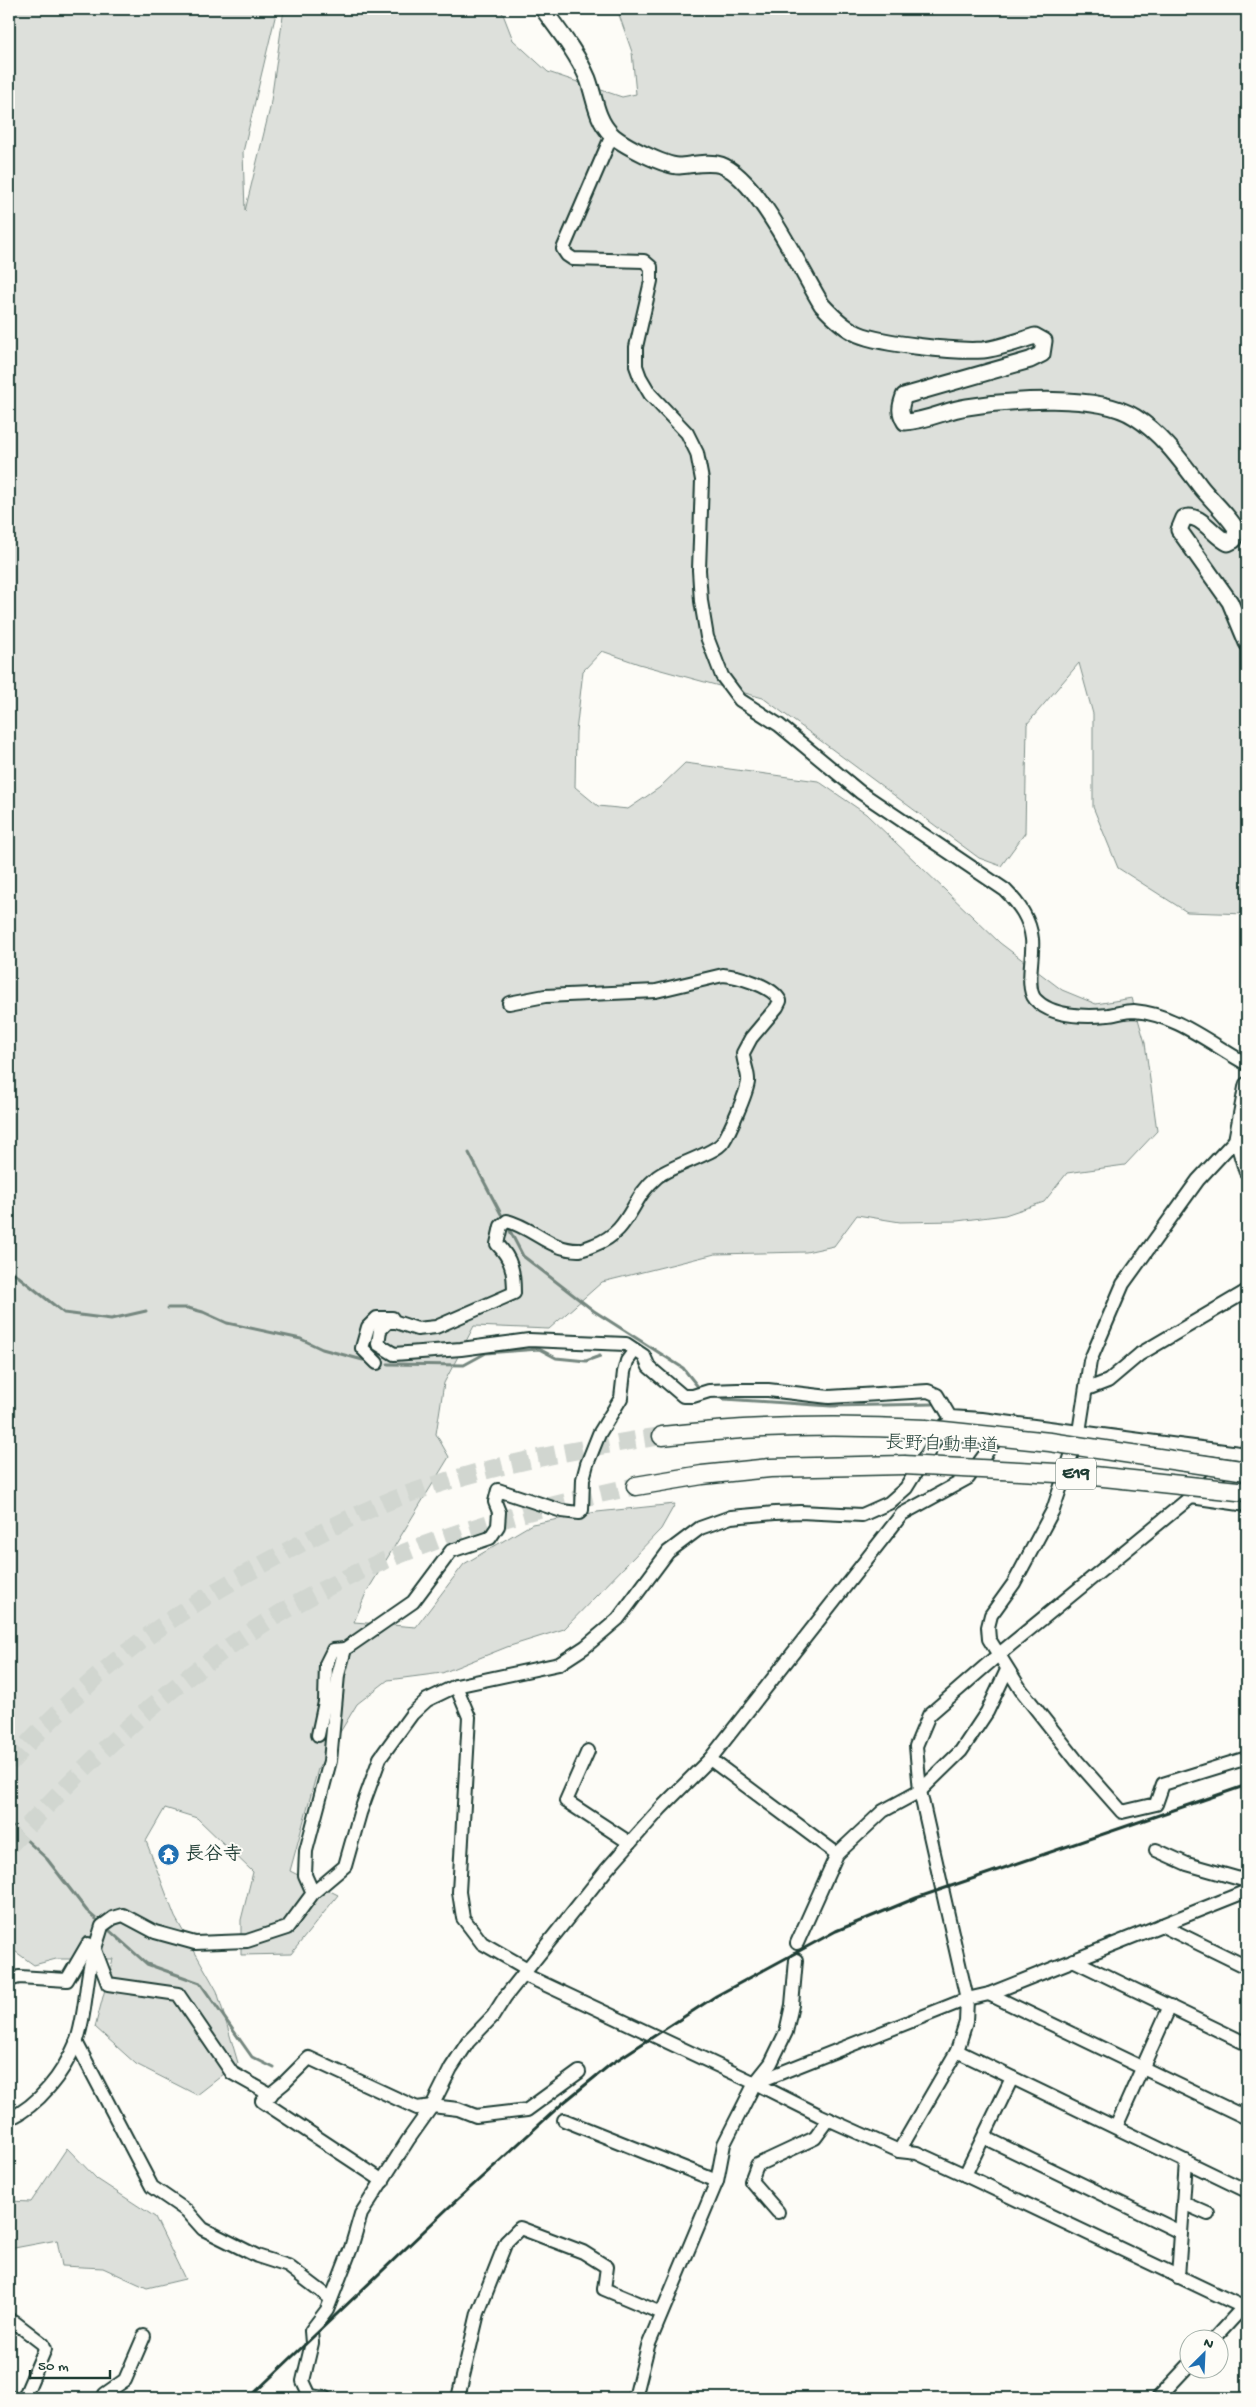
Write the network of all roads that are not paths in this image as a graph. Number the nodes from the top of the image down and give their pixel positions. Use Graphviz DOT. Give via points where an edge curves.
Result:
graph roads {
  1 [pos="543,9"];
  2 [pos="612,135"];
  3 [pos="1247,643"];
  4 [pos="509,1003"];
  5 [pos="1247,1064"];
  6 [pos="1247,1084"];
  7 [pos="1237,1138"];
  8 [pos="1247,1171"];
  9 [pos="1247,1291"];
  10 [pos="394,1322"];
  11 [pos="635,1350"];
  12 [pos="377,1363"];
  13 [pos="1087,1389"];
  14 [pos="950,1417"];
  15 [pos="1008,1422"];
  16 [pos="1079,1432"];
  17 [pos="662,1436"];
  18 [pos="1246,1457"];
  19 [pos="636,1486"];
  20 [pos="1247,1492"];
  21 [pos="1191,1497"];
  22 [pos="1247,1504"];
  23 [pos="345,1649"];
  24 [pos="998,1655"];
  25 [pos="1007,1670"];
  26 [pos="456,1686"];
  27 [pos="318,1735"];
  28 [pos="588,1751"];
  29 [pos="1247,1758"];
  30 [pos="710,1759"];
  31 [pos="920,1791"];
  32 [pos="630,1843"];
  33 [pos="1156,1850"];
  34 [pos="837,1854"];
  35 [pos="1247,1881"];
  36 [pos="313,1893"];
  37 [pos="1245,1893"];
  38 [pos="1160,1925"];
  39 [pos="796,1944"];
  40 [pos="95,1950"];
  41 [pos="796,1960"];
  42 [pos="1073,1960"];
  43 [pos="1247,1967"];
  44 [pos="525,1975"];
  45 [pos="9,1980"];
  46 [pos="989,1994"];
  47 [pos="967,1999"];
  48 [pos="1170,2006"];
  49 [pos="76,2042"];
  50 [pos="1247,2044"];
  51 [pos="957,2050"];
  52 [pos="1143,2069"];
  53 [pos="580,2072"];
  54 [pos="1012,2078"];
  55 [pos="755,2083"];
  56 [pos="271,2095"];
  57 [pos="432,2106"];
  58 [pos="1247,2118"];
  59 [pos="9,2119"];
  60 [pos="828,2119"];
  61 [pos="564,2120"];
  62 [pos="1116,2128"];
  63 [pos="984,2137"];
  64 [pos="899,2151"];
  65 [pos="1186,2161"];
  66 [pos="965,2175"];
  67 [pos="717,2181"];
  68 [pos="383,2182"];
  69 [pos="1247,2191"];
  70 [pos="1183,2203"];
  71 [pos="778,2212"];
  72 [pos="1208,2214"];
  73 [pos="1180,2232"];
  74 [pos="1178,2277"];
  75 [pos="330,2298"];
  76 [pos="1246,2307"];
  77 [pos="661,2313"];
  78 [pos="9,2322"];
  79 [pos="1223,2330"];
  80 [pos="144,2336"];
  81 [pos="1178,2377"];
  82 [pos="307,2397"];
  83 [pos="24,2398"];
  84 [pos="104,2398"];
  85 [pos="325,2398"];
  86 [pos="458,2398"];
  87 [pos="635,2398"];
  88 [pos="1158,2398"];
  1 -- 2 [label="main road" via="575,54 588,79 599,117"];
  2 -- 3 [label="main road" via="637,152 677,166 721,165 736,174 755,193 822,306 857,333 877,339 962,350 985,350 1035,336 1044,341 1042,354 1030,360 904,396 901,416 905,422 919,421 968,407 1064,399 1107,405 1135,417 1177,454 1236,529 1234,540 1228,544 1200,519 1190,516 1184,518 1179,530 1230,602"];
  2 -- 5 [label="street" via="563,249 573,259 644,261 651,266 651,281 636,347 636,366 650,394 687,433 698,453 702,480 701,601 707,637 722,676 740,700 779,725 860,792 1005,890 1019,904 1032,941 1031,990 1041,1004 1070,1015 1146,1013 1191,1030"];
  4 -- 10 [label="street" via="545,996 656,991 723,975 734,975 759,985 773,992 780,1001 743,1053 748,1081 722,1143 656,1178 640,1196 618,1232 581,1250 558,1248 520,1224 507,1221 501,1226 498,1244 508,1254 514,1271 514,1293 436,1327 417,1329"];
  6 -- 7 [label="main road"];
  7 -- 8 [label="main road"];
  7 -- 13 [label="street" via="1198,1180 1123,1284 1090,1362"];
  9 -- 13 [label="street" via="1140,1354 1108,1381"];
  10 -- 11 [label="street" via="388,1322 378,1337 378,1344 394,1354 529,1340 626,1344"];
  10 -- 12 [label="street" via="392,1318 377,1318 368,1327 362,1341 362,1348"];
  11 -- 14 [label="street" via="644,1356 649,1367 683,1396 738,1390 829,1397 928,1391 938,1395"];
  11 -- 23 [label="street" via="627,1361 621,1398 599,1434 586,1464 582,1510 579,1513 562,1511 498,1490 495,1502 499,1512 498,1526 490,1538 451,1552 413,1602"];
  13 -- 16 [label="street"];
  14 -- 15 [label="street"];
  14 -- 26 [label="street" via="906,1488 889,1503 862,1515 800,1512 731,1517 700,1528 668,1552 618,1619 573,1656 559,1664"];
  15 -- 16 [label="street"];
  15 -- 30 [label="street" via="968,1478 902,1514"];
  16 -- 18 [label="street"];
  16 -- 24 [label="street" via="1054,1510 1014,1583 991,1615 989,1639"];
  17 -- 18 [label="highway, 長野自動車道 / E19, bridge" via="729,1428 858,1426"];
  18 -- 21 [label="street"];
  19 -- 20 [label="highway, 長野自動車道 / E19, bridge" via="770,1468 904,1465 1057,1472"];
  21 -- 22 [label="street"];
  21 -- 24 [label="street"];
  23 -- 27 [label="street" via="334,1650 326,1664 325,1702"];
  23 -- 36 [label="street" via="338,1675 330,1761 306,1851 305,1875"];
  24 -- 25 [label="street"];
  24 -- 31 [label="street" via="929,1715 924,1723 916,1746"];
  25 -- 29 [label="street" via="1077,1761 1122,1812 1156,1804 1163,1784"];
  25 -- 31 [label="street" via="987,1712 962,1751"];
  26 -- 36 [label="street" via="427,1700 412,1714 380,1758 345,1866"];
  26 -- 44 [label="street" via="469,1717 459,1892 463,1918 482,1943 524,1967"];
  28 -- 32 [label="street" via="566,1801"];
  30 -- 32 [label="street"];
  30 -- 34 [label="street"];
  31 -- 34 [label="street" via="883,1811"];
  31 -- 47 [label="street"];
  32 -- 44 [label="street"];
  33 -- 35 [label="street" via="1188,1864"];
  34 -- 39 [label="street"];
  36 -- 40 [label="street" via="287,1928 247,1941 195,1942 155,1932 123,1916 102,1926"];
  37 -- 38 [label="street"];
  38 -- 42 [label="street"];
  38 -- 43 [label="street"];
  40 -- 45 [label="street" via="88,1944 67,1980 19,1977"];
  40 -- 49 [label="street"];
  40 -- 56 [label="street" via="108,1984 178,1994 232,2073"];
  41 -- 55 [label="street" via="786,2032 771,2063"];
  42 -- 46 [label="street"];
  42 -- 48 [label="street"];
  44 -- 55 [label="street"];
  44 -- 57 [label="street" via="468,2042"];
  46 -- 47 [label="street"];
  46 -- 52 [label="street"];
  47 -- 51 [label="street" via="966,2022"];
  47 -- 55 [label="street"];
  48 -- 50 [label="street"];
  48 -- 52 [label="street"];
  49 -- 59 [label="street" via="54,2082 21,2113"];
  49 -- 75 [label="street" via="152,2188 187,2211 203,2229 257,2256 288,2266"];
  51 -- 54 [label="street"];
  51 -- 64 [label="street"];
  52 -- 58 [label="street"];
  52 -- 62 [label="street"];
  53 -- 57 [label="street" via="527,2110 476,2116 458,2109"];
  54 -- 62 [label="street"];
  54 -- 63 [label="street"];
  55 -- 60 [label="street"];
  55 -- 67 [label="street" via="724,2144"];
  56 -- 57 [label="street" via="309,2058 416,2108"];
  56 -- 68 [label="street" via="262,2101"];
  57 -- 68 [label="street"];
  60 -- 64 [label="street"];
  60 -- 71 [label="street" via="815,2138 757,2165 751,2181"];
  61 -- 67 [label="street"];
  62 -- 65 [label="street"];
  63 -- 66 [label="street"];
  63 -- 73 [label="street"];
  64 -- 66 [label="street" via="917,2154"];
  65 -- 69 [label="street"];
  65 -- 70 [label="street"];
  66 -- 74 [label="street"];
  67 -- 77 [label="street"];
  68 -- 75 [label="street" via="361,2214"];
  70 -- 72 [label="street"];
  70 -- 73 [label="street"];
  73 -- 74 [label="street"];
  74 -- 76 [label="street"];
  75 -- 82 [label="street" via="326,2310 311,2331 312,2344 302,2381"];
  76 -- 79 [label="street"];
  77 -- 86 [label="street" via="604,2289 607,2266 520,2228 506,2242 478,2313"];
  77 -- 87 [label="street" via="648,2346"];
  78 -- 83 [label="street" via="13,2321 45,2349"];
  80 -- 84 [label="street" via="125,2380"];
  81 -- 88 [label="street"];
  82 -- 85 [label="street"];
}
